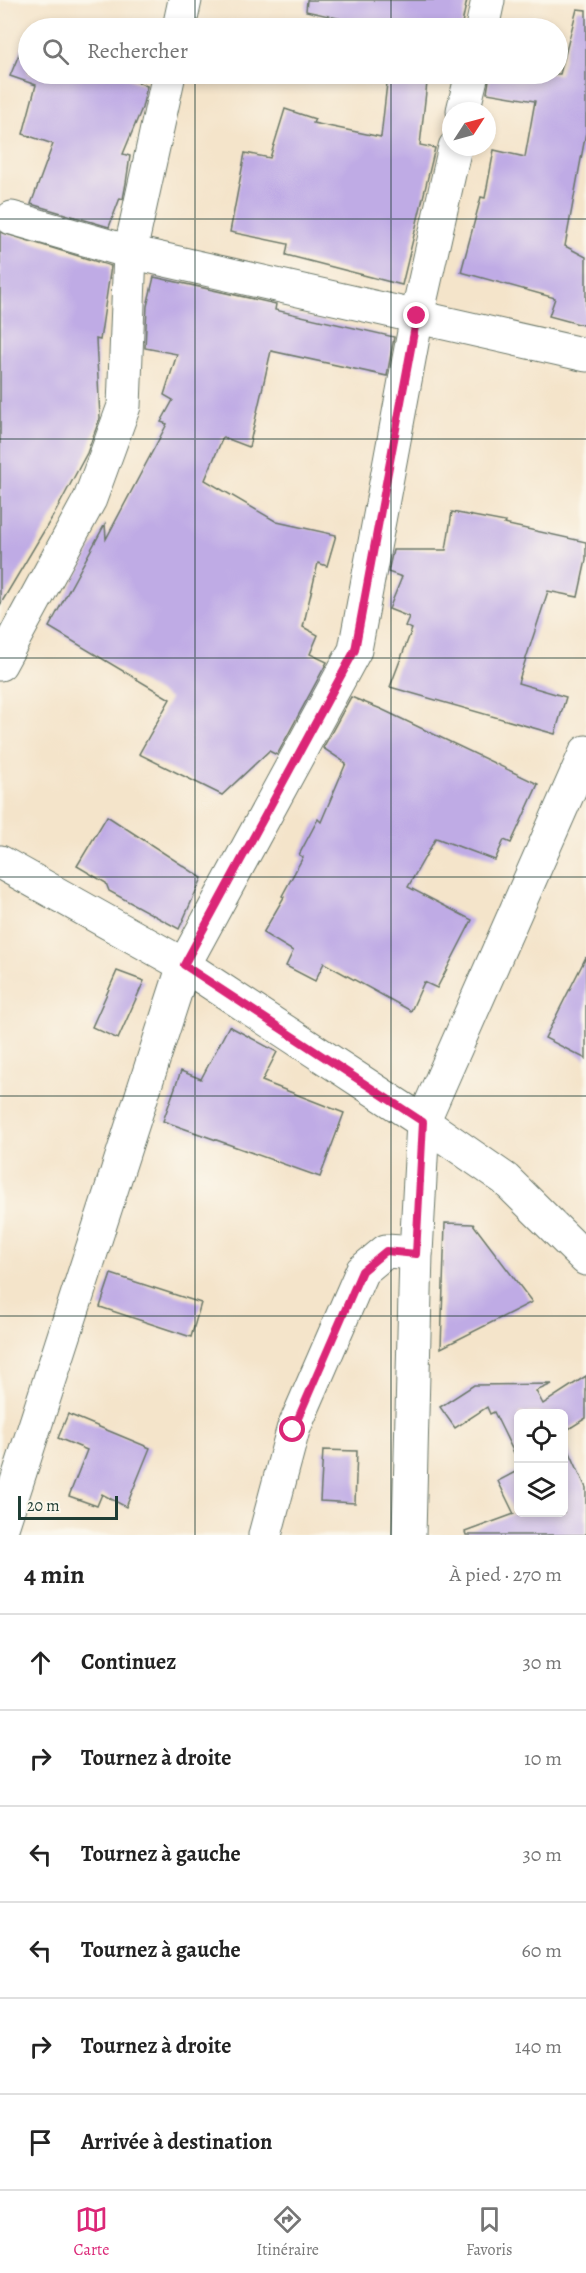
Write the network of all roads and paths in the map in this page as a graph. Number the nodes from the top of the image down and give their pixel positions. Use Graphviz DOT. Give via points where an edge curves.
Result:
graph roads {
  1 [pos="185,0"];
  2 [pos="488,0"];
  3 [pos="181,18"];
  4 [pos="484,18"];
  5 [pos="167,84"];
  6 [pos="470,84"];
  7 [pos="465,102"];
  8 [pos="453,156"];
  9 [pos="12,218"];
  10 [pos="130,252"];
  11 [pos="417,316"];
  12 [pos="586,355"];
  13 [pos="0,664"];
  14 [pos="586,752"];
  15 [pos="0,862"];
  16 [pos="184,965"];
  17 [pos="423,1122"];
  18 [pos="416,1254"];
  19 [pos="586,1259"];
  20 [pos="0,1534"];
  21 [pos="265,1535"];
  22 [pos="409,1535"];
  1 -- 3 [label="street"];
  2 -- 4 [label="street"];
  5 -- 10 [label="street"];
  6 -- 7 [label="street"];
  8 -- 11 [label="street"];
  9 -- 10 [label="street"];
  10 -- 11 [label="street"];
  10 -- 13 [label="street" via="124,406 90,499"];
  11 -- 12 [label="street"];
  11 -- 16 [label="street" via="355,650"];
  14 -- 17 [label="street"];
  15 -- 16 [label="street"];
  16 -- 17 [label="street"];
  16 -- 20 [label="street"];
  17 -- 18 [label="street"];
  17 -- 19 [label="street" via="505,1179"];
  18 -- 21 [label="street" via="386,1251 362,1271 293,1430"];
  18 -- 22 [label="street"];
}
